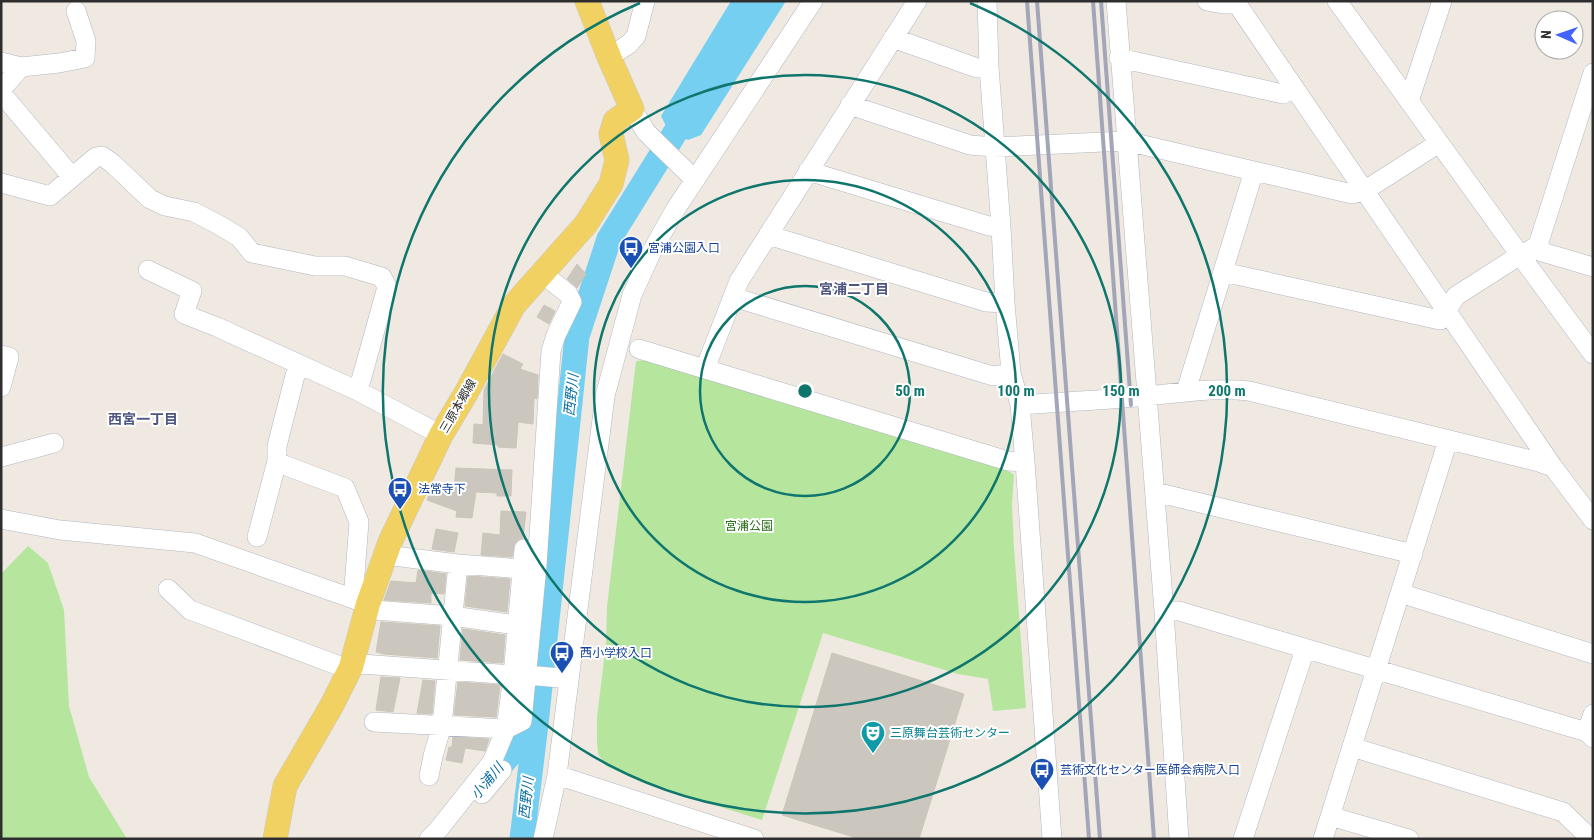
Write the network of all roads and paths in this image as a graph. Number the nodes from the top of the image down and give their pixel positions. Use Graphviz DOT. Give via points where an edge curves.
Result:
graph roads {
  1 [pos="587,1"];
  2 [pos="645,1"];
  3 [pos="813,1"];
  4 [pos="916,1"];
  5 [pos="987,1"];
  6 [pos="1116,1"];
  7 [pos="1207,1"];
  8 [pos="1337,1"];
  9 [pos="1442,1"];
  10 [pos="1236,3"];
  11 [pos="76,11"];
  12 [pos="893,38"];
  13 [pos="609,57"];
  14 [pos="1119,58"];
  15 [pos="1,62"];
  16 [pos="21,67"];
  17 [pos="989,67"];
  18 [pos="1593,73"];
  19 [pos="1293,88"];
  20 [pos="1,90"];
  21 [pos="1,98"];
  22 [pos="1408,101"];
  23 [pos="850,105"];
  24 [pos="632,109"];
  25 [pos="1126,141"];
  26 [pos="1439,143"];
  27 [pos="994,147"];
  28 [pos="808,171"];
  29 [pos="1254,171"];
  30 [pos="72,177"];
  31 [pos="695,180"];
  32 [pos="1,183"];
  33 [pos="1364,191"];
  34 [pos="1001,226"];
  35 [pos="768,235"];
  36 [pos="1526,252"];
  37 [pos="1593,267"];
  38 [pos="148,270"];
  39 [pos="542,272"];
  40 [pos="1223,272"];
  41 [pos="733,297"];
  42 [pos="1005,304"];
  43 [pos="1447,312"];
  44 [pos="639,349"];
  45 [pos="1593,354"];
  46 [pos="1,355"];
  47 [pos="298,364"];
  48 [pos="705,369"];
  49 [pos="1011,373"];
  50 [pos="1,387"];
  51 [pos="358,391"];
  52 [pos="1186,391"];
  53 [pos="1147,396"];
  54 [pos="1020,405"];
  55 [pos="441,435"];
  56 [pos="1448,440"];
  57 [pos="54,442"];
  58 [pos="1,457"];
  59 [pos="277,461"];
  60 [pos="1026,462"];
  61 [pos="1553,467"];
  62 [pos="1154,492"];
  63 [pos="1,519"];
  64 [pos="1593,520"];
  65 [pos="257,536"];
  66 [pos="524,549"];
  67 [pos="1413,554"];
  68 [pos="386,555"];
  69 [pos="458,564"];
  70 [pos="530,567"];
  71 [pos="168,589"];
  72 [pos="1400,593"];
  73 [pos="368,604"];
  74 [pos="1164,611"];
  75 [pos="452,616"];
  76 [pos="516,625"];
  77 [pos="1305,649"];
  78 [pos="1593,654"];
  79 [pos="351,667"];
  80 [pos="448,670"];
  81 [pos="1376,670"];
  82 [pos="520,675"];
  83 [pos="560,678"];
  84 [pos="1593,714"];
  85 [pos="374,722"];
  86 [pos="442,725"];
  87 [pos="506,729"];
  88 [pos="1590,735"];
  89 [pos="1352,747"];
  90 [pos="502,770"];
  91 [pos="557,775"];
  92 [pos="430,776"];
  93 [pos="1330,816"];
  94 [pos="276,839"];
  95 [pos="429,839"];
  96 [pos="445,839"];
  97 [pos="543,839"];
  98 [pos="754,839"];
  99 [pos="1052,839"];
  100 [pos="1179,839"];
  101 [pos="1244,839"];
  102 [pos="1323,839"];
  103 [pos="1409,839"];
  104 [pos="1590,839"];
  1 -- 13 [label="main road"];
  2 -- 13 [label="street" via="636,36"];
  3 -- 31 [label="street"];
  4 -- 12 [label="street"];
  5 -- 17 [label="street"];
  6 -- 14 [label="street"];
  7 -- 10 [label="street"];
  8 -- 22 [label="street"];
  9 -- 22 [label="street"];
  10 -- 19 [label="street"];
  11 -- 16 [label="street" via="86,41 85,58"];
  12 -- 17 [label="street" via="977,68"];
  12 -- 23 [label="street"];
  13 -- 24 [label="main road"];
  14 -- 19 [label="street" via="1283,94"];
  14 -- 25 [label="street"];
  15 -- 16 [label="street"];
  16 -- 20 [label="street"];
  17 -- 27 [label="street"];
  18 -- 36 [label="street" via="1538,244"];
  19 -- 33 [label="street"];
  21 -- 30 [label="street"];
  22 -- 26 [label="street"];
  23 -- 27 [label="street" via="970,145"];
  23 -- 28 [label="street"];
  24 -- 31 [label="street" via="646,132"];
  24 -- 39 [label="main road, 三原本郷線" via="615,120 611,134 617,160 611,184 586,224"];
  25 -- 27 [label="street"];
  25 -- 29 [label="street"];
  25 -- 53 [label="street"];
  26 -- 33 [label="street"];
  26 -- 36 [label="street"];
  27 -- 34 [label="street"];
  28 -- 34 [label="street" via="989,226"];
  28 -- 35 [label="street"];
  29 -- 33 [label="street" via="1352,194"];
  29 -- 40 [label="street"];
  30 -- 32 [label="street" via="50,196"];
  30 -- 51 [label="street" via="96,157 102,156 150,199 164,206 194,212 219,225 239,237 252,253 316,266 345,266 382,277 387,286"];
  31 -- 91 [label="street" via="651,253 632,294 605,396"];
  33 -- 43 [label="street"];
  34 -- 42 [label="street"];
  35 -- 41 [label="street" via="739,281"];
  35 -- 42 [label="street" via="986,302"];
  36 -- 37 [label="street"];
  36 -- 43 [label="street" via="1456,296"];
  36 -- 45 [label="street"];
  38 -- 47 [label="street" via="192,291 184,314"];
  39 -- 55 [label="main road, 三原本郷線" via="514,304"];
  39 -- 70 [label="street" via="568,294 572,302 551,351"];
  40 -- 43 [label="street" via="1440,320"];
  40 -- 52 [label="street"];
  41 -- 48 [label="street"];
  41 -- 49 [label="street" via="993,376"];
  42 -- 49 [label="street"];
  43 -- 61 [label="street"];
  44 -- 48 [label="street"];
  46 -- 50 [label="street" via="9,357"];
  47 -- 51 [label="street"];
  47 -- 59 [label="street" via="277,446"];
  48 -- 60 [label="street" via="1008,461"];
  49 -- 54 [label="street"];
  51 -- 55 [label="street"];
  52 -- 53 [label="street"];
  52 -- 56 [label="street" via="1229,388 1249,391"];
  53 -- 54 [label="street"];
  53 -- 62 [label="street"];
  54 -- 60 [label="street"];
  55 -- 68 [label="main road, 三原本郷線"];
  56 -- 61 [label="street"];
  56 -- 67 [label="street"];
  57 -- 58 [label="street"];
  59 -- 65 [label="street"];
  59 -- 73 [label="street" via="344,488 359,522 354,587"];
  60 -- 99 [label="street"];
  61 -- 64 [label="street"];
  62 -- 67 [label="street"];
  62 -- 74 [label="street"];
  63 -- 73 [label="street" via="60,530 195,543"];
  66 -- 70 [label="street"];
  67 -- 72 [label="street"];
  68 -- 69 [label="street"];
  68 -- 73 [label="main road, 三原本郷線"];
  69 -- 70 [label="street"];
  69 -- 75 [label="street"];
  70 -- 76 [label="street"];
  70 -- 82 [label="street"];
  71 -- 79 [label="street" via="190,610 345,668"];
  72 -- 78 [label="street"];
  72 -- 81 [label="street"];
  73 -- 75 [label="street" via="374,610"];
  73 -- 79 [label="main road, 三原本郷線"];
  74 -- 77 [label="street" via="1179,611"];
  74 -- 100 [label="street"];
  75 -- 76 [label="street"];
  75 -- 80 [label="street"];
  76 -- 82 [label="street"];
  77 -- 81 [label="street"];
  77 -- 101 [label="street"];
  79 -- 80 [label="street" via="361,664"];
  79 -- 94 [label="main road, 三原本郷線" via="285,786"];
  80 -- 82 [label="street"];
  80 -- 86 [label="street"];
  81 -- 88 [label="street"];
  81 -- 89 [label="street"];
  82 -- 83 [label="street"];
  82 -- 87 [label="street"];
  84 -- 88 [label="street"];
  85 -- 86 [label="street"];
  86 -- 87 [label="street"];
  86 -- 92 [label="street"];
  87 -- 95 [label="street" via="492,762"];
  89 -- 93 [label="street"];
  89 -- 104 [label="street" via="1563,812"];
  90 -- 96 [label="street"];
  91 -- 97 [label="street"];
  91 -- 98 [label="street"];
  93 -- 102 [label="street"];
  93 -- 103 [label="street"];
}
